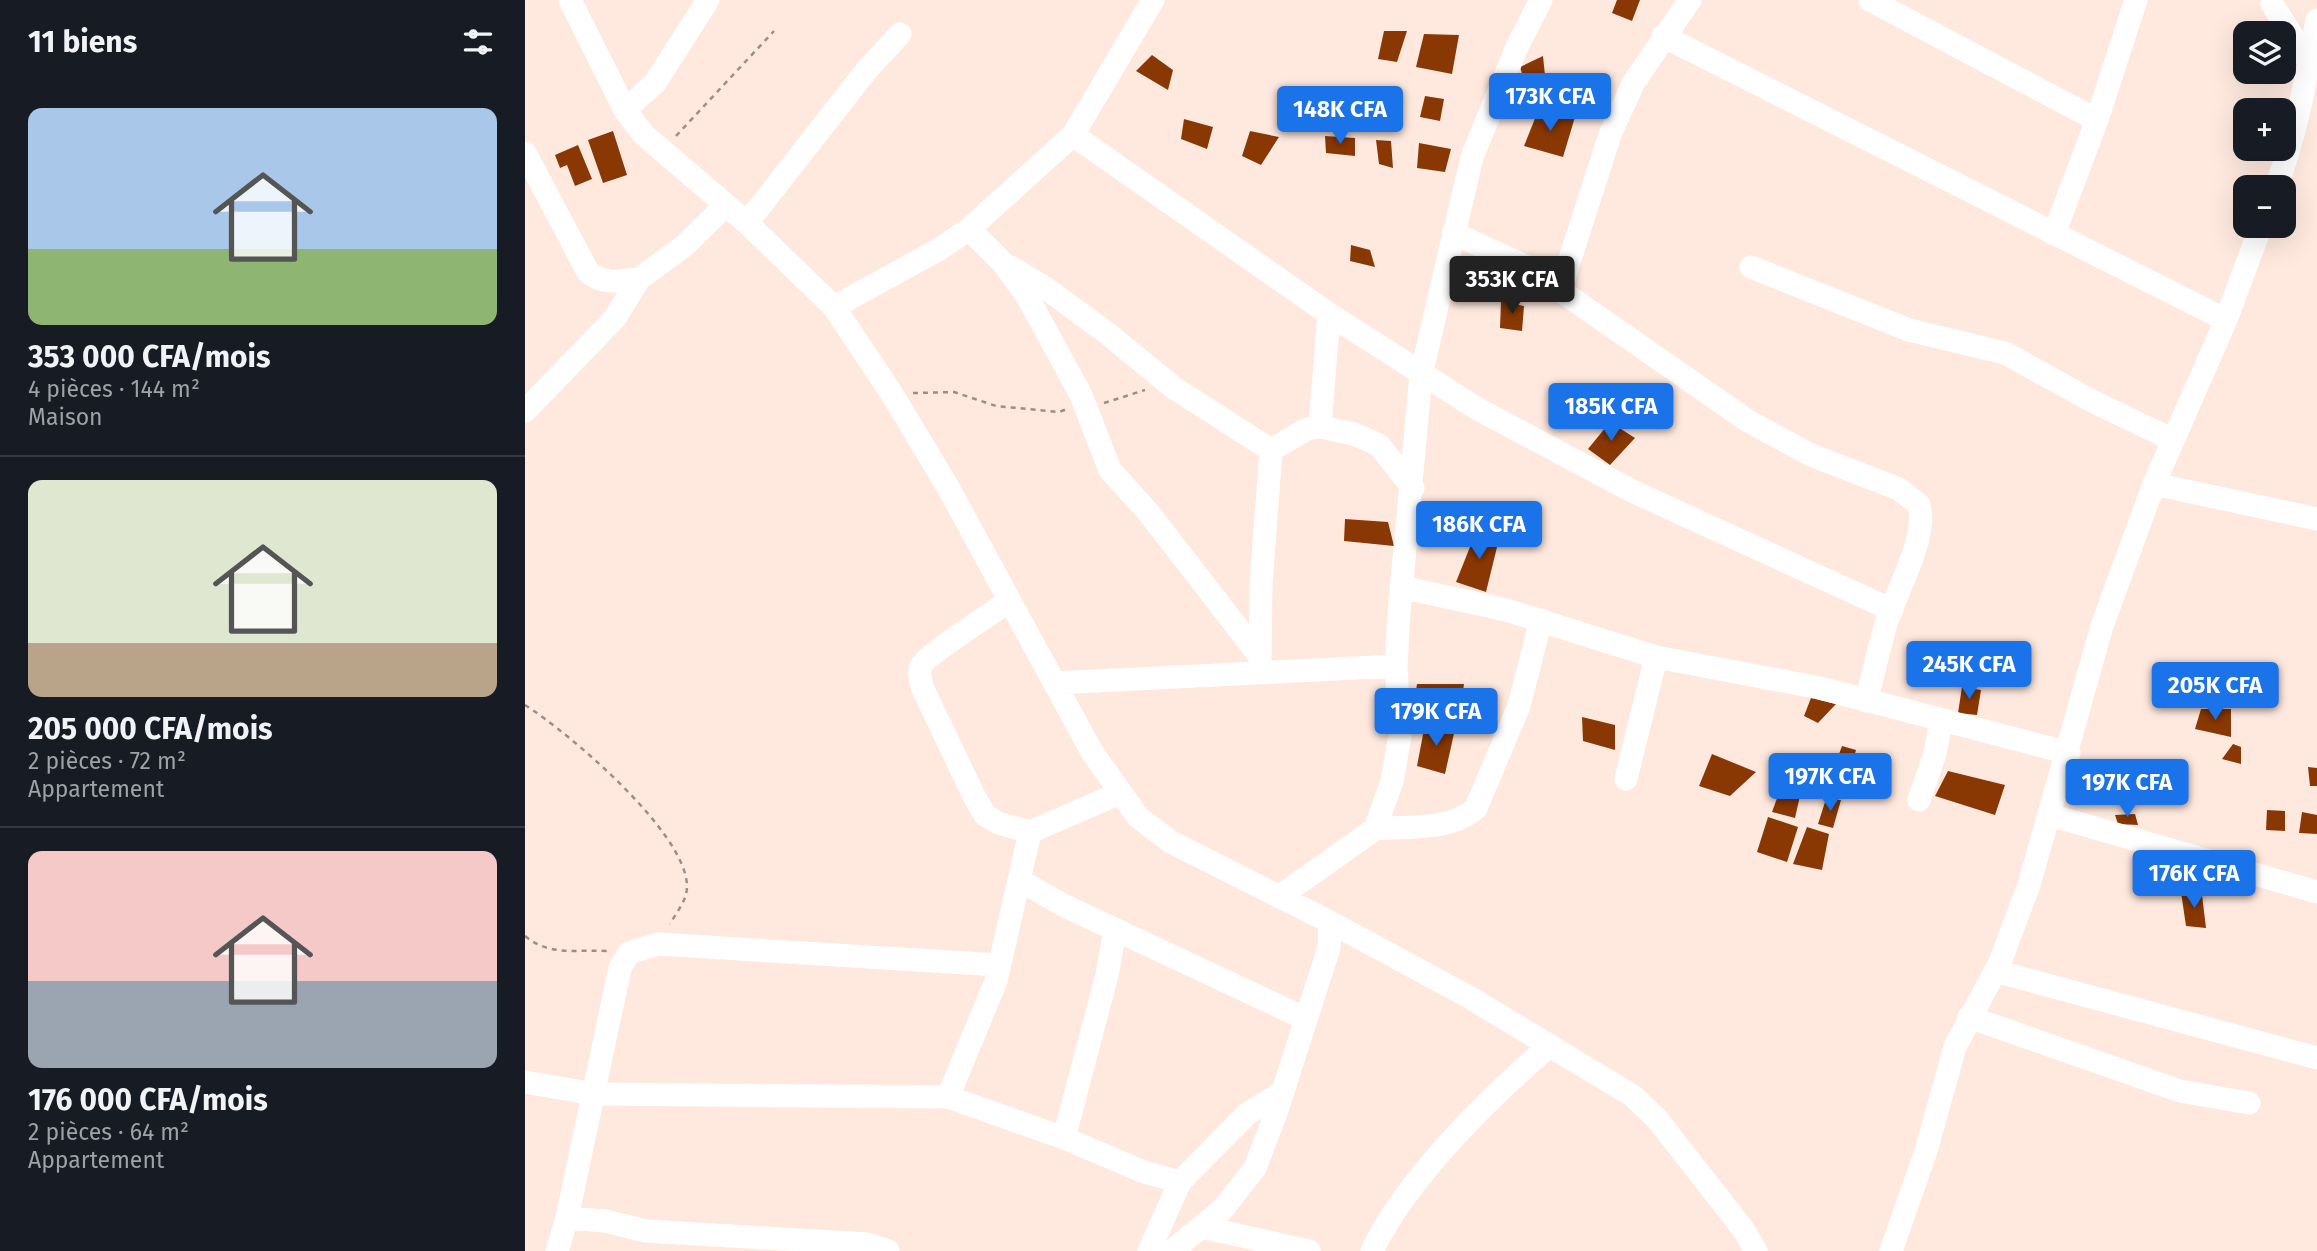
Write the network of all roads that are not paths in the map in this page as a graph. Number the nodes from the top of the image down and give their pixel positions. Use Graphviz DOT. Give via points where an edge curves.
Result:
graph roads {
  1 [pos="570,0"];
  2 [pos="708,0"];
  3 [pos="1153,0"];
  4 [pos="1541,0"];
  5 [pos="1690,0"];
  6 [pos="1870,0"];
  7 [pos="2136,0"];
  8 [pos="2275,1"];
  9 [pos="2317,20"];
  10 [pos="900,34"];
  11 [pos="1663,36"];
  12 [pos="2309,62"];
  13 [pos="625,110"];
  14 [pos="2097,120"];
  15 [pos="1073,135"];
  16 [pos="525,153"];
  17 [pos="2280,175"];
  18 [pos="532,185"];
  19 [pos="726,205"];
  20 [pos="747,223"];
  21 [pos="969,229"];
  22 [pos="1453,233"];
  23 [pos="2054,234"];
  24 [pos="2257,238"];
  25 [pos="1002,261"];
  26 [pos="1751,267"];
  27 [pos="639,279"];
  28 [pos="1560,290"];
  29 [pos="834,307"];
  30 [pos="1329,314"];
  31 [pos="2227,320"];
  32 [pos="1421,375"];
  33 [pos="525,411"];
  34 [pos="1320,427"];
  35 [pos="2173,440"];
  36 [pos="1271,450"];
  37 [pos="2154,484"];
  38 [pos="1413,488"];
  39 [pos="2317,519"];
  40 [pos="1401,587"];
  41 [pos="1009,601"];
  42 [pos="1892,610"];
  43 [pos="1541,620"];
  44 [pos="1656,657"];
  45 [pos="1261,662"];
  46 [pos="1396,666"];
  47 [pos="1054,683"];
  48 [pos="1865,701"];
  49 [pos="1941,722"];
  50 [pos="2069,753"];
  51 [pos="1626,779"];
  52 [pos="1118,794"];
  53 [pos="1919,800"];
  54 [pos="2057,817"];
  55 [pos="1375,829"];
  56 [pos="1030,832"];
  57 [pos="1019,880"];
  58 [pos="2317,892"];
  59 [pos="1279,897"];
  60 [pos="1330,922"];
  61 [pos="1115,931"];
  62 [pos="999,965"];
  63 [pos="1995,971"];
  64 [pos="1969,1017"];
  65 [pos="1306,1019"];
  66 [pos="1549,1046"];
  67 [pos="2317,1058"];
  68 [pos="525,1082"];
  69 [pos="1283,1092"];
  70 [pos="596,1094"];
  71 [pos="949,1097"];
  72 [pos="2249,1103"];
  73 [pos="1064,1138"];
  74 [pos="1180,1182"];
  75 [pos="567,1218"];
  76 [pos="1202,1227"];
  77 [pos="646,1231"];
  78 [pos="557,1251"];
  79 [pos="674,1251"];
  80 [pos="888,1251"];
  81 [pos="1149,1251"];
  82 [pos="1172,1251"];
  83 [pos="1308,1251"];
  84 [pos="1372,1251"];
  85 [pos="1756,1251"];
  86 [pos="1891,1251"];
  1 -- 13 [label="street"];
  2 -- 13 [label="street" via="655,83"];
  3 -- 15 [label="street"];
  4 -- 22 [label="street" via="1472,157"];
  5 -- 11 [label="street"];
  6 -- 14 [label="street"];
  7 -- 14 [label="street"];
  8 -- 12 [label="street"];
  9 -- 12 [label="street"];
  10 -- 20 [label="street"];
  11 -- 23 [label="street"];
  11 -- 28 [label="street" via="1634,82 1611,132"];
  12 -- 17 [label="street"];
  13 -- 19 [label="street" via="660,150"];
  14 -- 23 [label="street"];
  15 -- 21 [label="street"];
  15 -- 30 [label="street"];
  16 -- 18 [label="street"];
  18 -- 27 [label="street" via="588,272 610,282"];
  19 -- 20 [label="street"];
  19 -- 27 [label="street" via="684,246"];
  20 -- 29 [label="street"];
  21 -- 25 [label="street"];
  21 -- 29 [label="street"];
  22 -- 28 [label="street" via="1494,250"];
  22 -- 32 [label="street"];
  23 -- 31 [label="street"];
  24 -- 31 [label="street"];
  25 -- 36 [label="street" via="1047,289 1174,388"];
  25 -- 45 [label="street" via="1027,296 1083,404 1110,470 1148,512"];
  26 -- 35 [label="street" via="1909,330 2005,353"];
  27 -- 33 [label="street" via="615,318"];
  28 -- 42 [label="street" via="1748,421 1811,455 1912,498 1921,512 1919,526"];
  29 -- 41 [label="street" via="949,489"];
  30 -- 32 [label="street"];
  30 -- 34 [label="street"];
  31 -- 35 [label="street"];
  32 -- 38 [label="street"];
  32 -- 42 [label="street" via="1589,470"];
  34 -- 36 [label="street" via="1307,429"];
  34 -- 38 [label="street" via="1370,438"];
  35 -- 37 [label="street"];
  36 -- 45 [label="street"];
  37 -- 39 [label="street"];
  37 -- 50 [label="street" via="2102,626"];
  38 -- 40 [label="street"];
  40 -- 43 [label="street"];
  40 -- 46 [label="street"];
  41 -- 47 [label="street"];
  41 -- 56 [label="street" via="926,658 919,670 922,687 985,815"];
  42 -- 48 [label="street"];
  43 -- 44 [label="street"];
  43 -- 55 [label="street" via="1519,706 1476,808 1447,823"];
  44 -- 48 [label="street"];
  44 -- 51 [label="street"];
  45 -- 46 [label="street"];
  45 -- 47 [label="street"];
  46 -- 55 [label="street" via="1397,760"];
  47 -- 52 [label="street"];
  48 -- 49 [label="street"];
  49 -- 50 [label="street"];
  49 -- 53 [label="street"];
  50 -- 63 [label="street" via="2029,885"];
  52 -- 56 [label="street"];
  52 -- 59 [label="street" via="1155,833"];
  54 -- 58 [label="street"];
  55 -- 59 [label="street"];
  56 -- 57 [label="street"];
  57 -- 61 [label="street"];
  57 -- 62 [label="street"];
  59 -- 60 [label="street"];
  60 -- 65 [label="street" via="1329,948"];
  60 -- 66 [label="street"];
  61 -- 65 [label="street"];
  61 -- 73 [label="street"];
  62 -- 70 [label="street" via="658,944 629,953 620,968"];
  62 -- 71 [label="street" via="989,1002"];
  63 -- 64 [label="street"];
  63 -- 67 [label="street"];
  64 -- 72 [label="street" via="2180,1091"];
  64 -- 86 [label="street" via="1955,1047"];
  65 -- 69 [label="street"];
  66 -- 84 [label="street" via="1487,1102 1431,1166 1383,1228"];
  66 -- 85 [label="street" via="1633,1096 1657,1119 1744,1229"];
  68 -- 70 [label="street"];
  69 -- 74 [label="street" via="1247,1114"];
  69 -- 76 [label="street" via="1255,1168 1223,1210"];
  70 -- 71 [label="street"];
  70 -- 75 [label="street"];
  71 -- 73 [label="street"];
  73 -- 74 [label="street"];
  74 -- 81 [label="street"];
  75 -- 77 [label="street"];
  75 -- 78 [label="street"];
  76 -- 82 [label="street"];
  76 -- 83 [label="street"];
  77 -- 79 [label="street"];
  77 -- 80 [label="street" via="867,1244"];
}
